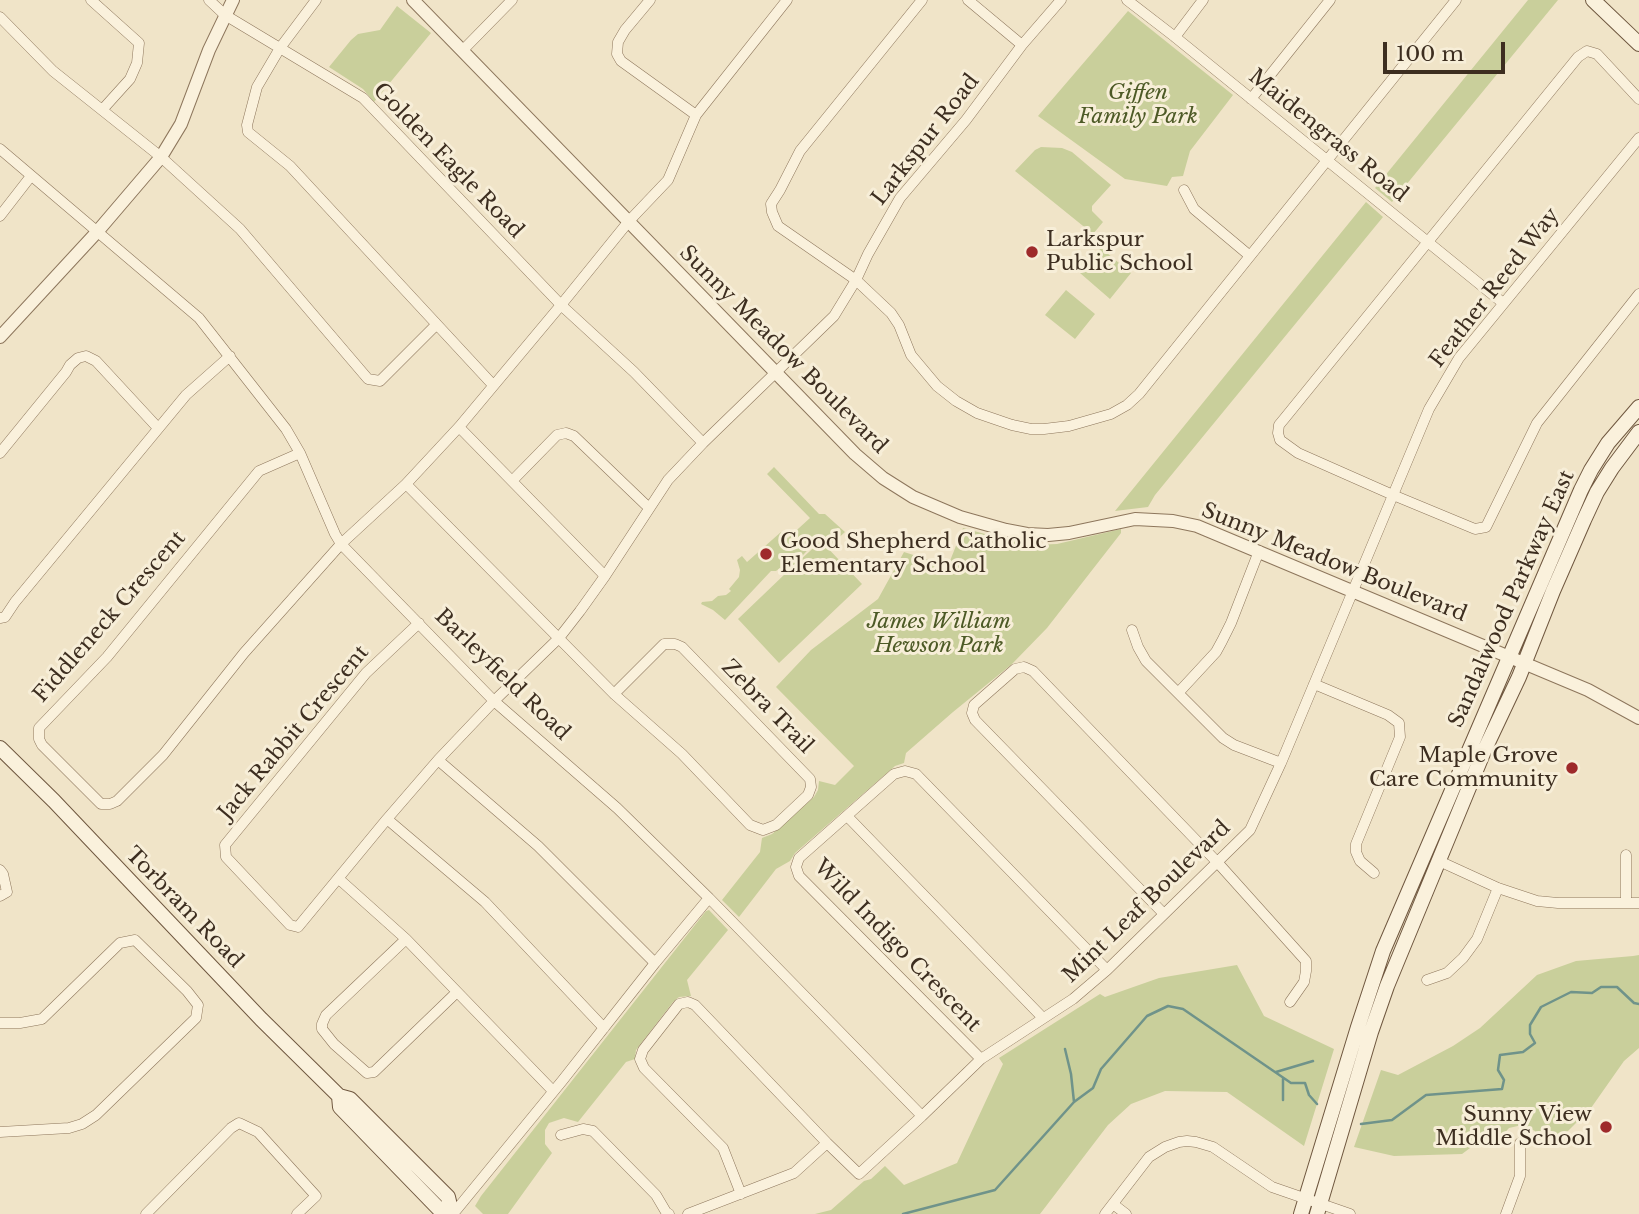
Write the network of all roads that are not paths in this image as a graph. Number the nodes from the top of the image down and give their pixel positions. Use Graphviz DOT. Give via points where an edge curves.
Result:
graph roads {
  1 [pos="91,0"];
  2 [pos="209,0"];
  3 [pos="233,0"];
  4 [pos="316,0"];
  5 [pos="413,0"];
  6 [pos="512,0"];
  7 [pos="649,0"];
  8 [pos="787,0"];
  9 [pos="922,0"];
  10 [pos="968,0"];
  11 [pos="1061,0"];
  12 [pos="1127,0"];
  13 [pos="1203,0"];
  14 [pos="1330,0"];
  15 [pos="1456,0"];
  16 [pos="1593,0"];
  17 [pos="225,15"];
  18 [pos="0,17"];
  19 [pos="1175,37"];
  20 [pos="1639,44"];
  21 [pos="1022,45"];
  22 [pos="280,48"];
  23 [pos="463,50"];
  24 [pos="1251,99"];
  25 [pos="1639,99"];
  26 [pos="102,110"];
  27 [pos="696,116"];
  28 [pos="1639,138"];
  29 [pos="0,149"];
  30 [pos="161,157"];
  31 [pos="1328,161"];
  32 [pos="32,176"];
  33 [pos="1184,190"];
  34 [pos="0,216"];
  35 [pos="629,221"];
  36 [pos="97,232"];
  37 [pos="1428,243"];
  38 [pos="1250,256"];
  39 [pos="856,280"];
  40 [pos="1639,294"];
  41 [pos="1503,303"];
  42 [pos="561,305"];
  43 [pos="436,325"];
  44 [pos="0,337"];
  45 [pos="230,356"];
  46 [pos="776,373"];
  47 [pos="493,385"];
  48 [pos="1639,408"];
  49 [pos="458,427"];
  50 [pos="158,428"];
  51 [pos="1639,432"];
  52 [pos="703,443"];
  53 [pos="0,453"];
  54 [pos="300,453"];
  55 [pos="512,481"];
  56 [pos="406,484"];
  57 [pos="1393,495"];
  58 [pos="648,508"];
  59 [pos="341,544"];
  60 [pos="1259,551"];
  61 [pos="605,576"];
  62 [pos="1353,591"];
  63 [pos="0,618"];
  64 [pos="419,623"];
  65 [pos="1132,630"];
  66 [pos="559,638"];
  67 [pos="1509,656"];
  68 [pos="1525,663"];
  69 [pos="1314,684"];
  70 [pos="1179,692"];
  71 [pos="614,694"];
  72 [pos="494,701"];
  73 [pos="1639,718"];
  74 [pos="0,748"];
  75 [pos="438,760"];
  76 [pos="1281,763"];
  77 [pos="847,816"];
  78 [pos="387,819"];
  79 [pos="1626,855"];
  80 [pos="1439,861"];
  81 [pos="1218,863"];
  82 [pos="0,870"];
  83 [pos="1374,873"];
  84 [pos="339,879"];
  85 [pos="1498,888"];
  86 [pos="0,896"];
  87 [pos="709,898"];
  88 [pos="1626,903"];
  89 [pos="1639,903"];
  90 [pos="1164,914"];
  91 [pos="406,939"];
  92 [pos="655,963"];
  93 [pos="1107,970"];
  94 [pos="1427,979"];
  95 [pos="457,992"];
  96 [pos="1290,1002"];
  97 [pos="1043,1018"];
  98 [pos="0,1023"];
  99 [pos="604,1028"];
  100 [pos="981,1059"];
  101 [pos="553,1091"];
  102 [pos="922,1116"];
  103 [pos="0,1132"];
  104 [pos="561,1135"];
  105 [pos="827,1143"];
  106 [pos="1520,1143"];
  107 [pos="741,1194"];
  108 [pos="1113,1204"];
  109 [pos="1314,1204"];
  110 [pos="146,1214"];
  111 [pos="297,1214"];
  112 [pos="451,1214"];
  113 [pos="669,1214"];
  114 [pos="688,1214"];
  115 [pos="1105,1214"];
  116 [pos="1126,1214"];
  117 [pos="1301,1214"];
  118 [pos="1350,1214"];
  119 [pos="1506,1214"];
  1 -- 26 [label="street" via="139,43 130,79"];
  2 -- 17 [label="street, Golden Eagle Road"];
  3 -- 17 [label="street"];
  4 -- 22 [label="street"];
  5 -- 23 [label="street, Sunny Meadow Boulevard"];
  6 -- 23 [label="street"];
  7 -- 27 [label="street" via="625,30 617,54"];
  8 -- 27 [label="street"];
  9 -- 39 [label="street" via="800,151 771,204 778,226"];
  10 -- 21 [label="street"];
  11 -- 21 [label="street, Larkspur Road"];
  12 -- 19 [label="street, Maidengrass Road"];
  13 -- 19 [label="street"];
  14 -- 24 [label="street"];
  15 -- 31 [label="street"];
  16 -- 20 [label="main road"];
  17 -- 22 [label="street, Golden Eagle Road"];
  17 -- 30 [label="street" via="180,124"];
  18 -- 26 [label="street" via="53,71"];
  19 -- 24 [label="street, Maidengrass Road"];
  21 -- 39 [label="street, Larkspur Road" via="900,198"];
  22 -- 42 [label="street, Golden Eagle Road" via="363,98"];
  22 -- 43 [label="street" via="257,87 248,132 290,166"];
  23 -- 35 [label="street, Sunny Meadow Boulevard"];
  24 -- 31 [label="street, Maidengrass Road"];
  25 -- 37 [label="street" via="1597,54 1587,51 1578,57"];
  26 -- 30 [label="street"];
  27 -- 35 [label="street" via="668,180"];
  28 -- 41 [label="street, Feather Reed Way"];
  29 -- 32 [label="street, Barleyfield Road"];
  30 -- 36 [label="street"];
  30 -- 43 [label="street" via="240,229 368,379 380,381"];
  31 -- 37 [label="street, Maidengrass Road"];
  31 -- 38 [label="street"];
  32 -- 34 [label="street"];
  32 -- 36 [label="street, Barleyfield Road"];
  33 -- 38 [label="street" via="1194,209"];
  35 -- 42 [label="street"];
  35 -- 46 [label="street, Sunny Meadow Boulevard"];
  36 -- 44 [label="street"];
  36 -- 45 [label="street, Barleyfield Road" via="199,318"];
  37 -- 41 [label="street, Maidengrass Road"];
  37 -- 57 [label="street" via="1279,425 1280,440 1298,453"];
  38 -- 39 [label="street" via="1127,405 1111,414 1044,429 1012,425 977,413 937,386 911,355 891,313"];
  39 -- 46 [label="street, Larkspur Road" via="834,316"];
  40 -- 57 [label="street" via="1537,423 1486,527 1475,529"];
  41 -- 57 [label="street, Feather Reed Way" via="1459,358 1429,409"];
  42 -- 47 [label="street"];
  42 -- 52 [label="street, Golden Eagle Road"];
  43 -- 47 [label="street"];
  45 -- 50 [label="street" via="186,395"];
  45 -- 54 [label="street, Barleyfield Road"];
  46 -- 52 [label="street, Larkspur Road"];
  46 -- 60 [label="street, Sunny Meadow Boulevard" via="869,466 944,511 1037,535 1135,519 1173,521 1208,529"];
  47 -- 49 [label="street"];
  48 -- 67 [label="main road, Sandalwood Parkway East" via="1591,470"];
  49 -- 55 [label="street"];
  49 -- 56 [label="street"];
  50 -- 53 [label="street" via="96,361 86,356 70,365"];
  50 -- 63 [label="street"];
  51 -- 68 [label="main road, Sandalwood Parkway East" via="1597,492"];
  52 -- 58 [label="street, Larkspur Road"];
  54 -- 59 [label="street, Barleyfield Road"];
  54 -- 59 [label="street, Fiddleneck Crescent" via="259,471 107,657 39,728 42,745 101,803 117,801 163,755 244,653"];
  55 -- 58 [label="street" via="557,435 566,433"];
  55 -- 61 [label="street"];
  56 -- 59 [label="street"];
  56 -- 66 [label="street, Zebra Trail"];
  57 -- 62 [label="street, Feather Reed Way"];
  58 -- 61 [label="street, Jack Rabbit Crescent"];
  59 -- 64 [label="street, Barleyfield Road"];
  60 -- 62 [label="street, Sunny Meadow Boulevard"];
  60 -- 70 [label="street" via="1216,652"];
  61 -- 66 [label="street, Jack Rabbit Crescent"];
  62 -- 67 [label="street, Sunny Meadow Boulevard"];
  62 -- 69 [label="street, Mint Leaf Boulevard"];
  64 -- 72 [label="street, Barleyfield Road"];
  64 -- 84 [label="street, Jack Rabbit Crescent" via="366,673 225,845 226,857 290,925 299,927"];
  65 -- 70 [label="street" via="1146,661"];
  66 -- 71 [label="street, Zebra Trail"];
  66 -- 72 [label="street, Jack Rabbit Crescent"];
  67 -- 68 [label="street, Sunny Meadow Boulevard"];
  67 -- 109 [label="main road, Sandalwood Parkway East" via="1373,978"];
  68 -- 73 [label="street, Sunny Meadow Boulevard"];
  68 -- 80 [label="main road, Sandalwood Parkway East"];
  69 -- 76 [label="street, Mint Leaf Boulevard"];
  69 -- 83 [label="street" via="1399,723 1400,737 1356,844 1360,861"];
  70 -- 76 [label="street" via="1223,738"];
  71 -- 71 [label="street, Zebra Trail" via="682,754 750,825 763,830 776,825 808,795 810,779 682,647 664,644"];
  72 -- 75 [label="street, Jack Rabbit Crescent"];
  72 -- 87 [label="street, Barleyfield Road" via="617,808"];
  74 -- 112 [label="main road, Torbram Road" via="261,1019 448,1197"];
  75 -- 78 [label="street, Jack Rabbit Crescent"];
  75 -- 92 [label="street" via="538,846"];
  76 -- 81 [label="street, Mint Leaf Boulevard" via="1250,830"];
  77 -- 93 [label="street, Wild Indigo Crescent" via="894,774 916,774"];
  77 -- 97 [label="street"];
  77 -- 100 [label="street, Wild Indigo Crescent" via="799,858 799,876"];
  78 -- 84 [label="street, Jack Rabbit Crescent"];
  78 -- 99 [label="street" via="485,902"];
  79 -- 88 [label="street"];
  80 -- 85 [label="street"];
  80 -- 109 [label="main road, Sandalwood Parkway East" via="1387,985"];
  81 -- 90 [label="street, Mint Leaf Boulevard"];
  81 -- 90 [label="street" via="1033,671 1015,669 974,705 975,720"];
  81 -- 96 [label="street" via="1306,961 1304,982"];
  82 -- 86 [label="street" via="7,892"];
  84 -- 91 [label="street"];
  85 -- 88 [label="street" via="1537,901"];
  85 -- 94 [label="street" via="1477,939 1447,974"];
  87 -- 92 [label="street"];
  87 -- 102 [label="street, Barleyfield Road"];
  88 -- 89 [label="street"];
  90 -- 93 [label="street, Mint Leaf Boulevard"];
  91 -- 95 [label="street"];
  91 -- 95 [label="street" via="326,1015 322,1029 334,1044 367,1073 374,1072"];
  92 -- 99 [label="street"];
  93 -- 97 [label="street, Mint Leaf Boulevard"];
  95 -- 101 [label="street"];
  97 -- 100 [label="street, Mint Leaf Boulevard"];
  98 -- 103 [label="street" via="42,1019 120,943 135,940 198,1005 196,1018 82,1124"];
  99 -- 101 [label="street"];
  100 -- 102 [label="street, Mint Leaf Boulevard"];
  101 -- 112 [label="street"];
  102 -- 105 [label="street, Mint Leaf Boulevard" via="859,1174"];
  104 -- 113 [label="street" via="593,1131"];
  105 -- 107 [label="street" via="794,1173"];
  105 -- 107 [label="street, Mint Leaf Boulevard" via="695,1005 679,1004 640,1059 723,1148"];
  106 -- 119 [label="street" via="1520,1176"];
  107 -- 114 [label="street"];
  108 -- 109 [label="street" via="1154,1153 1187,1141 1213,1147 1268,1185"];
  108 -- 115 [label="street"];
  108 -- 116 [label="street"];
  109 -- 117 [label="main road, Sandalwood Parkway East"];
  109 -- 118 [label="street"];
  110 -- 111 [label="street" via="239,1123 258,1132 316,1196"];
}
